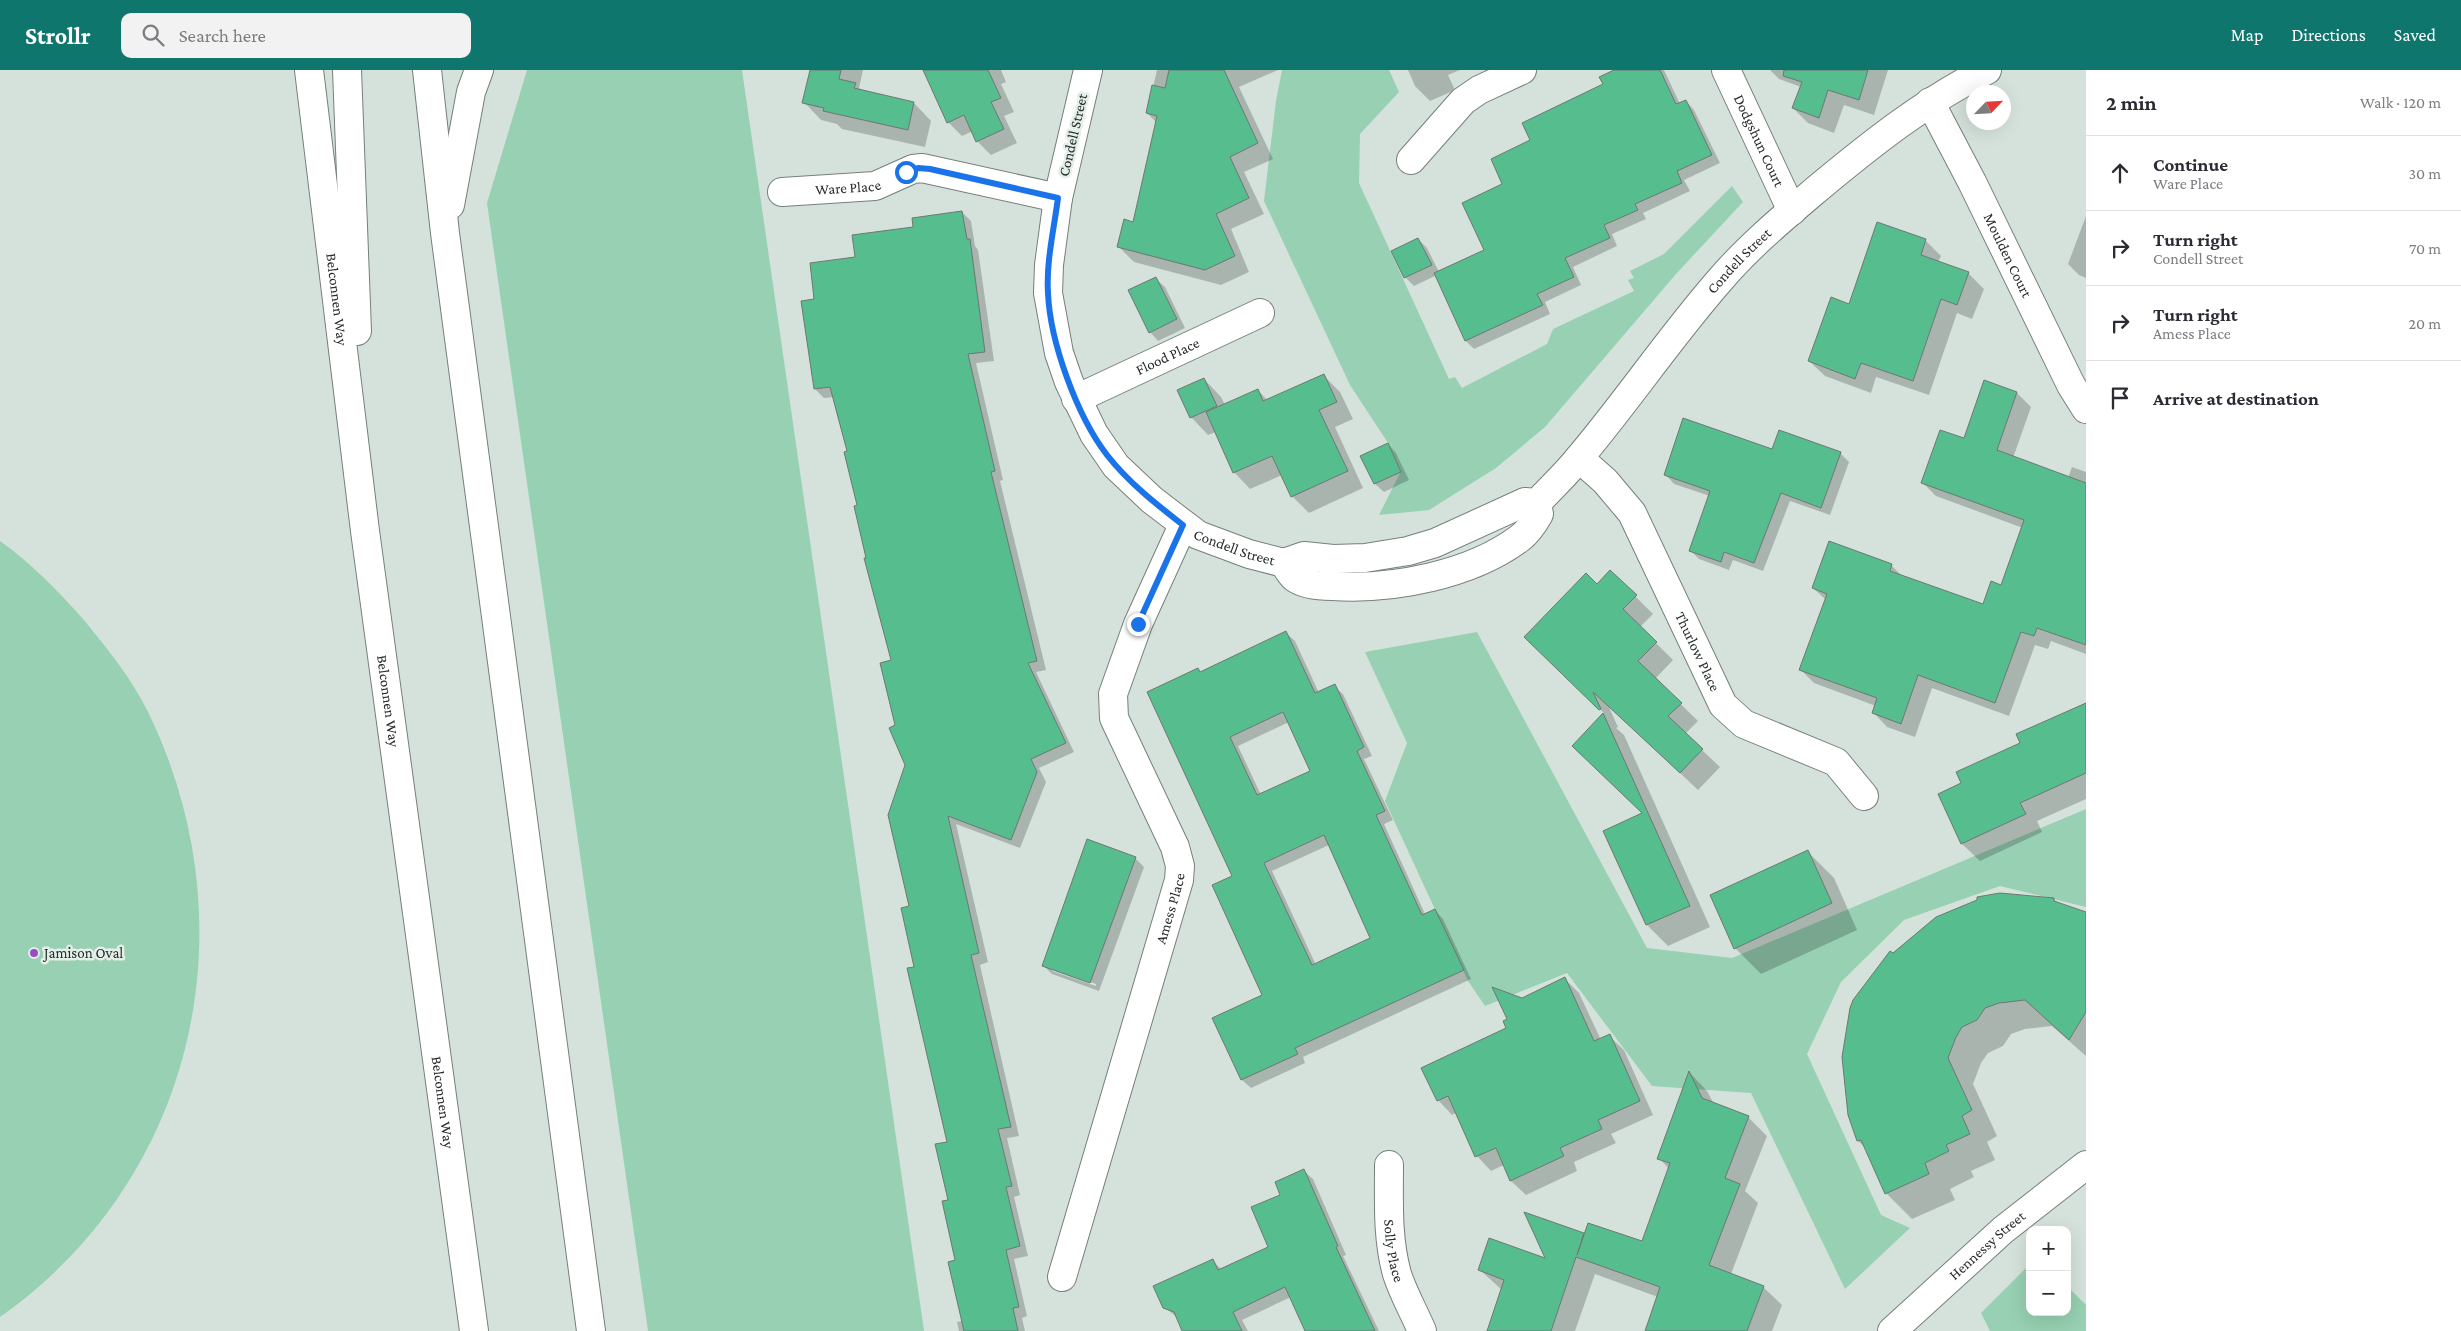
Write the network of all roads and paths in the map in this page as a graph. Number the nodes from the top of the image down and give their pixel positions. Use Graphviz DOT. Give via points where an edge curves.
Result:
graph roads {
  1 [pos="310,70"];
  2 [pos="347,70"];
  3 [pos="427,70"];
  4 [pos="480,70"];
  5 [pos="1088,70"];
  6 [pos="1522,70"];
  7 [pos="1726,70"];
  8 [pos="1988,70"];
  9 [pos="1930,102"];
  10 [pos="1411,160"];
  11 [pos="782,192"];
  12 [pos="1058,198"];
  13 [pos="1792,211"];
  14 [pos="445,233"];
  15 [pos="1260,313"];
  16 [pos="1076,399"];
  17 [pos="2086,409"];
  18 [pos="1579,458"];
  19 [pos="1183,525"];
  20 [pos="365,531"];
  21 [pos="1864,796"];
  22 [pos="2086,1164"];
  23 [pos="1389,1165"];
  24 [pos="1062,1277"];
  25 [pos="474,1331"];
  26 [pos="591,1331"];
  27 [pos="1422,1331"];
  28 [pos="1892,1331"];
  1 -- 20 [label="street, Belconnen Way"];
  2 -- 20 [label="street"];
  3 -- 14 [label="street"];
  4 -- 14 [label="street" via="471,92"];
  5 -- 12 [label="street, Condell Street"];
  6 -- 10 [label="street" via="1463,101"];
  7 -- 13 [label="street, Dodgshun Court"];
  8 -- 9 [label="street, Condell Street"];
  9 -- 13 [label="street, Condell Street" via="1887,132"];
  9 -- 17 [label="street, Moulden Court" via="2071,385"];
  11 -- 12 [label="street, Ware Place" via="875,186 922,168"];
  12 -- 16 [label="street, Condell Street" via="1048,293 1059,353"];
  13 -- 18 [label="street, Condell Street" via="1721,278 1678,328"];
  14 -- 26 [label="street"];
  15 -- 16 [label="street, Flood Place"];
  16 -- 19 [label="street, Condell Street" via="1107,455 1152,500"];
  18 -- 19 [label="street, Condell Street" via="1538,503 1539,514 1521,537 1475,562 1432,577 1372,586 1310,584 1296,579 1284,563 1198,535"];
  18 -- 21 [label="street, Thurlow Place" via="1632,513 1723,705 1744,724 1836,762"];
  19 -- 24 [label="street, Amess Place" via="1138,624 1112,700 1114,718 1175,847 1180,866 1179,880"];
  20 -- 25 [label="street, Belconnen Way"];
  22 -- 28 [label="street, Hennessy Street" via="2003,1230"];
  23 -- 27 [label="street, Solly Place" via="1391,1246 1402,1286"];
}
